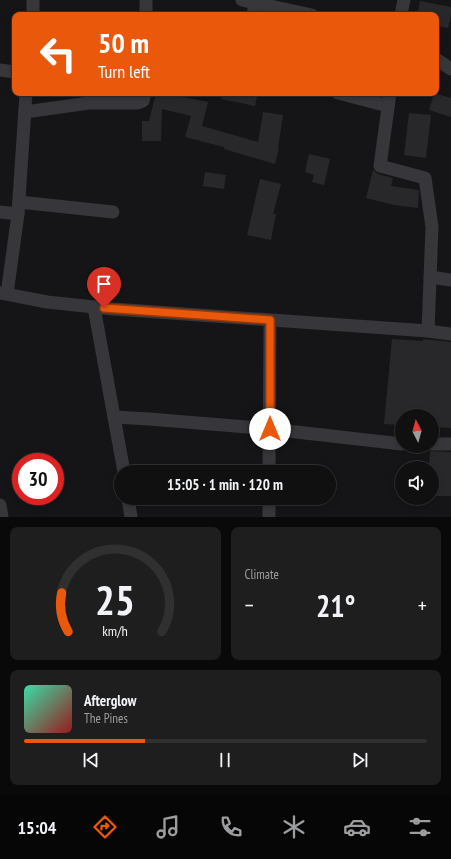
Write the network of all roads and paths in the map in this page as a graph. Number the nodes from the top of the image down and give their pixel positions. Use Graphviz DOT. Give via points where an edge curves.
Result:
graph roads {
  1 [pos="33,0"];
  2 [pos="146,0"];
  3 [pos="404,0"];
  4 [pos="250,6"];
  5 [pos="33,12"];
  6 [pos="146,12"];
  7 [pos="291,12"];
  8 [pos="402,12"];
  9 [pos="439,61"];
  10 [pos="451,69"];
  11 [pos="0,70"];
  12 [pos="12,72"];
  13 [pos="26,96"];
  14 [pos="144,96"];
  15 [pos="364,96"];
  16 [pos="389,99"];
  17 [pos="24,112"];
  18 [pos="18,208"];
  19 [pos="0,212"];
  20 [pos="113,212"];
  21 [pos="430,277"];
  22 [pos="451,277"];
  23 [pos="4,294"];
  24 [pos="94,307"];
  25 [pos="270,320"];
  26 [pos="428,331"];
  27 [pos="451,334"];
  28 [pos="114,417"];
  29 [pos="270,429"];
  30 [pos="395,443"];
  31 [pos="439,444"];
  32 [pos="451,444"];
  33 [pos="123,465"];
  34 [pos="269,465"];
  35 [pos="129,505"];
  36 [pos="269,505"];
  37 [pos="0,506"];
  38 [pos="2,517"];
  39 [pos="131,517"];
  40 [pos="269,517"];
  1 -- 5 [label="street"];
  2 -- 6 [label="street"];
  3 -- 8 [label="street"];
  4 -- 7 [label="street"];
  9 -- 10 [label="street"];
  11 -- 12 [label="street"];
  13 -- 17 [label="street"];
  14 -- 17 [label="street" via="143,101 138,103 89,103"];
  15 -- 16 [label="street"];
  16 -- 21 [label="street" via="380,166 425,178 432,227"];
  17 -- 18 [label="street"];
  18 -- 19 [label="street"];
  18 -- 20 [label="street"];
  18 -- 23 [label="street"];
  21 -- 22 [label="street"];
  21 -- 26 [label="street"];
  23 -- 24 [label="street"];
  24 -- 25 [label="street"];
  24 -- 28 [label="street"];
  25 -- 26 [label="street"];
  25 -- 29 [label="street"];
  26 -- 27 [label="street"];
  28 -- 29 [label="street"];
  28 -- 33 [label="street"];
  29 -- 30 [label="street"];
  29 -- 34 [label="street"];
  31 -- 32 [label="street"];
  35 -- 39 [label="street"];
  36 -- 40 [label="street"];
  37 -- 38 [label="street"];
}
